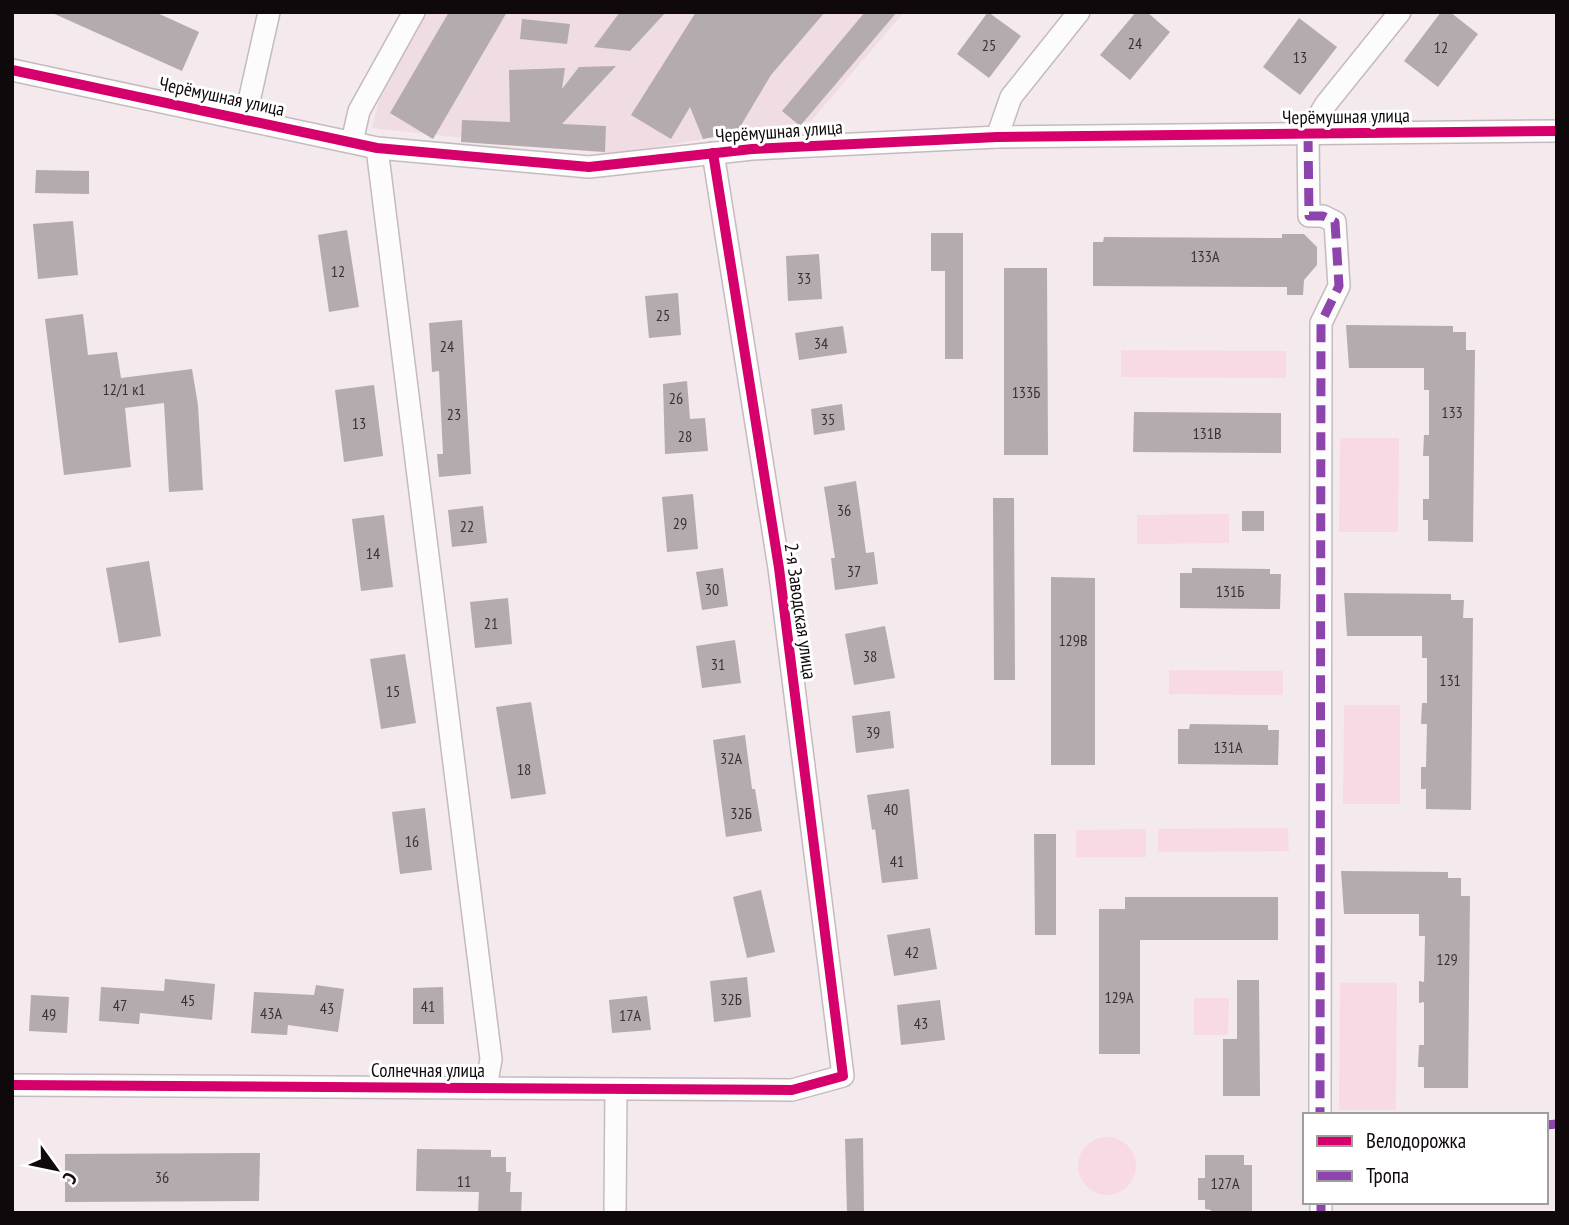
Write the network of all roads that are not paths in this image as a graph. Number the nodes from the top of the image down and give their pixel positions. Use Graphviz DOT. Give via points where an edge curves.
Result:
graph roads {
  1 [pos="269,12"];
  2 [pos="414,12"];
  3 [pos="1079,12"];
  4 [pos="1400,12"];
  5 [pos="12,70"];
  6 [pos="245,119"];
  7 [pos="1557,131"];
  8 [pos="1308,134"];
  9 [pos="997,137"];
  10 [pos="352,142"];
  11 [pos="377,148"];
  12 [pos="713,153"];
  13 [pos="843,1076"];
  14 [pos="12,1085"];
  15 [pos="486,1088"];
  16 [pos="616,1089"];
  17 [pos="1320,1113"];
  18 [pos="615,1213"];
  1 -- 6 [label="street"];
  2 -- 10 [label="street" via="359,111"];
  3 -- 9 [label="street" via="1011,97"];
  4 -- 8 [label="street" via="1326,104"];
  5 -- 6 [label="street, Черёмушная улица"];
  6 -- 10 [label="street, Черёмушная улица"];
  7 -- 8 [label="street, Черёмушная улица"];
  8 -- 9 [label="street, Черёмушная улица"];
  8 -- 17 [label="street" via="1309,216 1335,222 1339,286 1321,323"];
  9 -- 12 [label="street, Черёмушная улица"];
  10 -- 11 [label="street, Черёмушная улица"];
  11 -- 12 [label="street, Черёмушная улица" via="589,167"];
  11 -- 15 [label="street" via="488,1031 491,1059"];
  12 -- 13 [label="street, 2-я Заводская улица" via="779,568"];
  13 -- 16 [label="street, Солнечная улица" via="792,1090"];
  14 -- 15 [label="street, Солнечная улица"];
  15 -- 16 [label="street, Солнечная улица"];
  16 -- 18 [label="street"];
}
